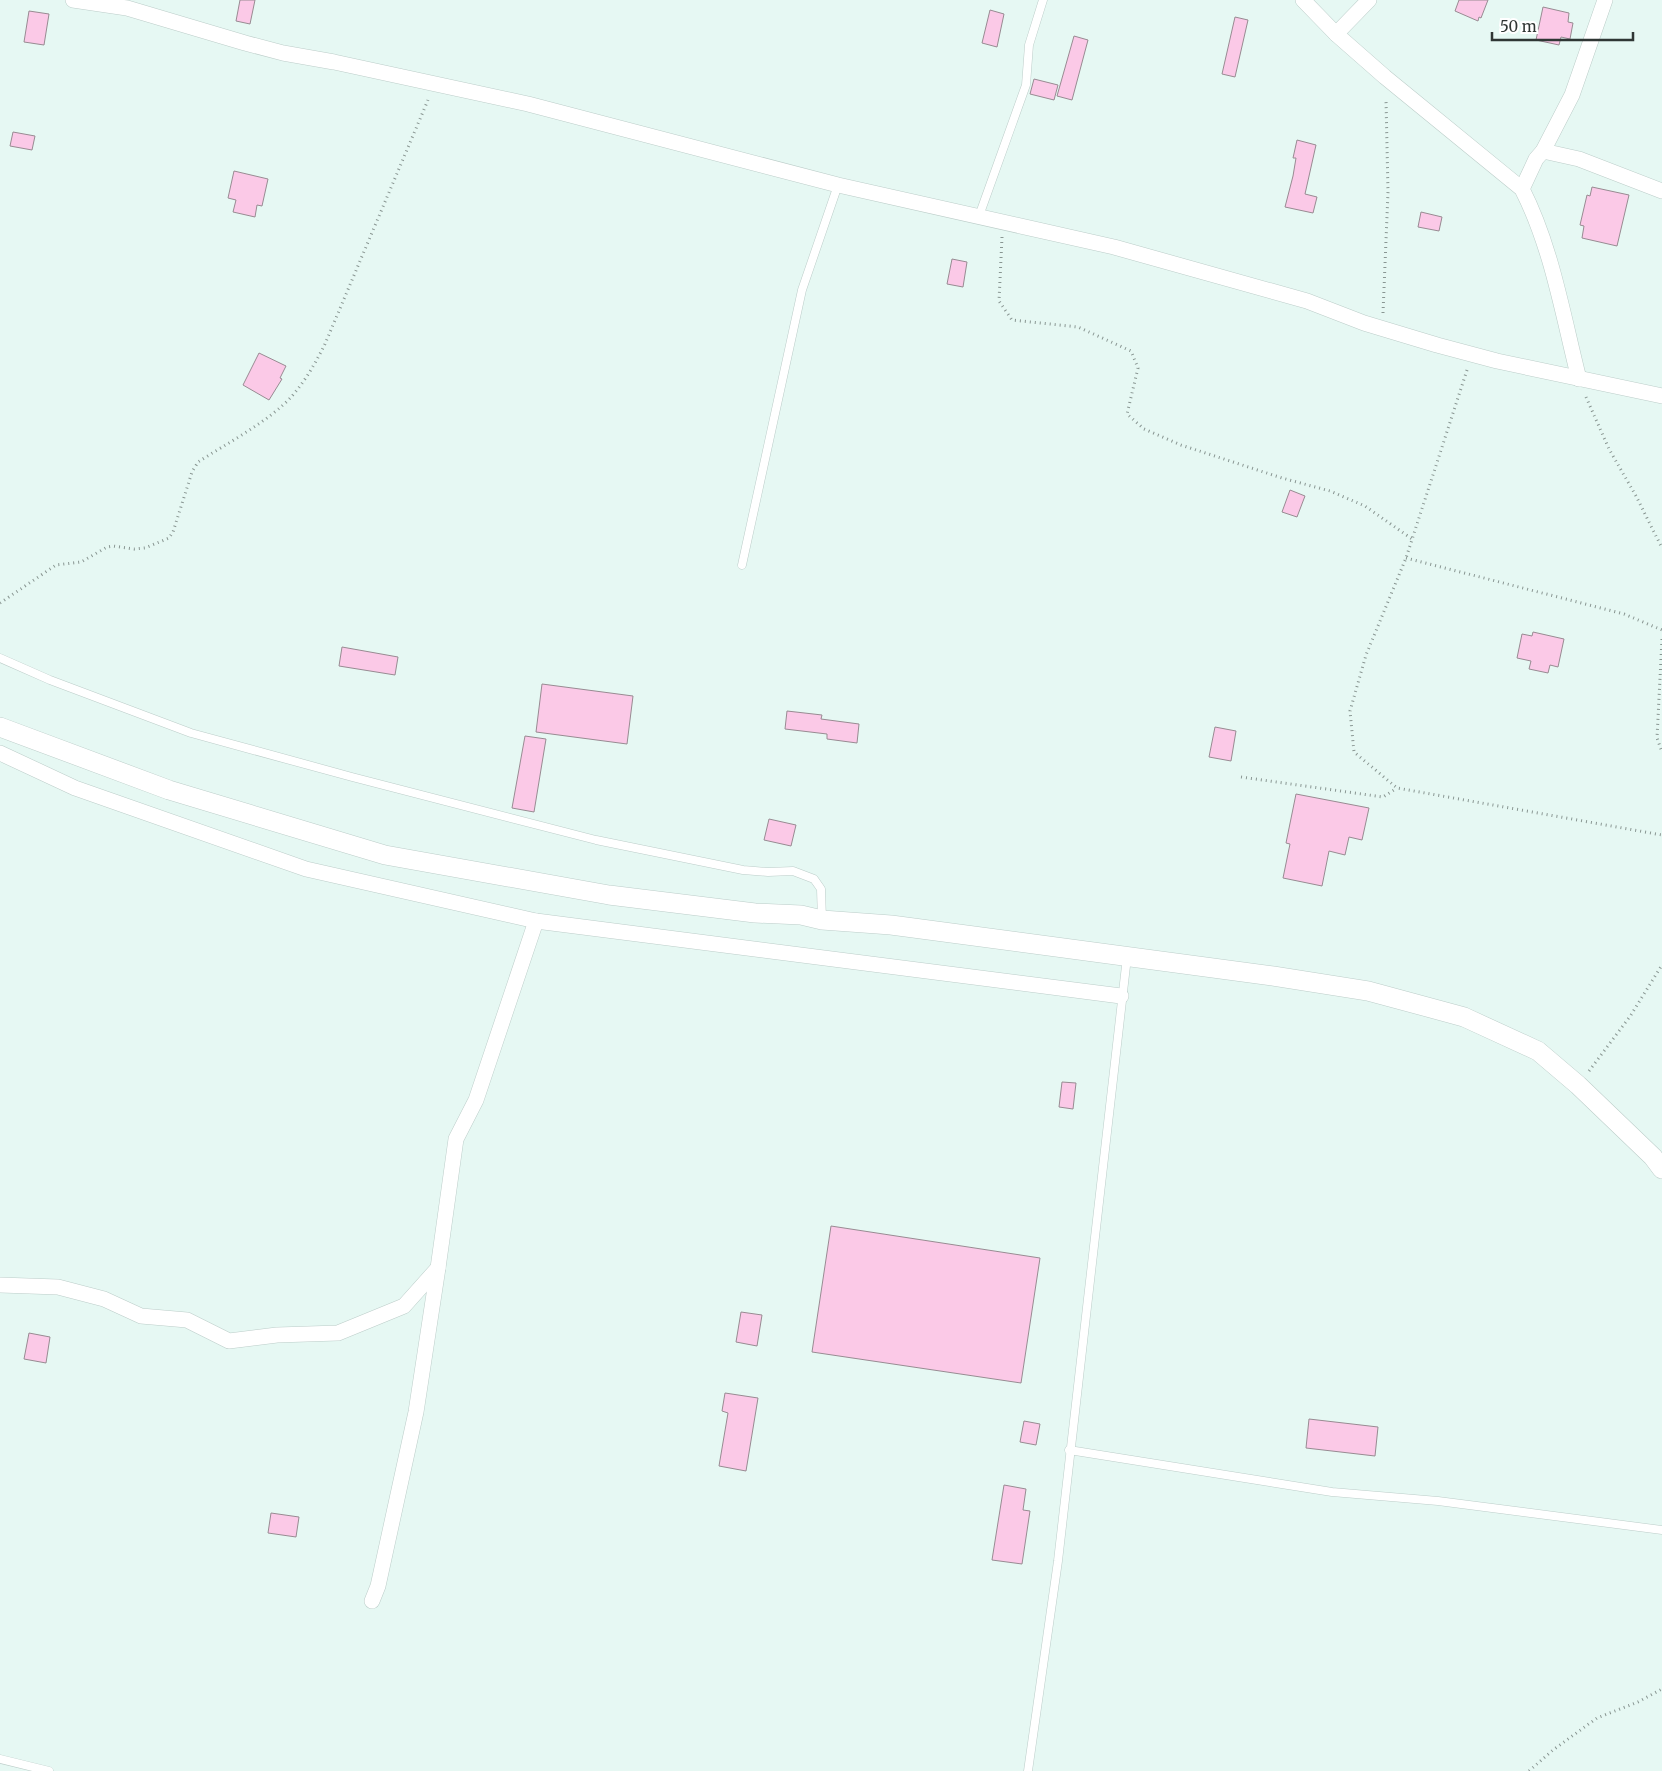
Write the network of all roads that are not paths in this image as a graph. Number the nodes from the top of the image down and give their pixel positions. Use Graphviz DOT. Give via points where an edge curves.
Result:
graph roads {
  1 [pos="72,0"];
  2 [pos="1043,0"];
  3 [pos="1303,0"];
  4 [pos="1369,0"];
  5 [pos="1605,0"];
  6 [pos="1336,34"];
  7 [pos="1543,151"];
  8 [pos="838,185"];
  9 [pos="1522,189"];
  10 [pos="1662,191"];
  11 [pos="978,216"];
  12 [pos="1578,379"];
  13 [pos="1662,396"];
  14 [pos="742,566"];
  15 [pos="0,658"];
  16 [pos="0,726"];
  17 [pos="0,753"];
  18 [pos="822,920"];
  19 [pos="536,921"];
  20 [pos="1127,957"];
  21 [pos="1122,996"];
  22 [pos="1662,1169"];
  23 [pos="438,1268"];
  24 [pos="0,1285"];
  25 [pos="1070,1450"];
  26 [pos="1662,1530"];
  27 [pos="372,1601"];
  28 [pos="0,1759"];
  29 [pos="48,1771"];
  30 [pos="1028,1771"];
  1 -- 8 [label="street" via="127,8 264,48 528,104"];
  2 -- 11 [label="lane" via="1029,45 1026,85"];
  3 -- 6 [label="street"];
  4 -- 6 [label="street"];
  5 -- 7 [label="street" via="1572,95"];
  6 -- 9 [label="street"];
  7 -- 9 [label="street"];
  7 -- 10 [label="street" via="1580,159"];
  8 -- 11 [label="street"];
  8 -- 14 [label="lane" via="802,290"];
  9 -- 12 [label="street" via="1533,210 1554,278"];
  11 -- 12 [label="street" via="1114,247 1307,301 1472,355"];
  12 -- 13 [label="street"];
  15 -- 18 [label="lane" via="191,733 352,777 596,840 744,870 794,871 814,879 821,889"];
  16 -- 18 [label="street" via="169,790 385,855 609,895 755,913 801,915"];
  17 -- 19 [label="street" via="74,788 306,869"];
  18 -- 20 [label="street" via="890,925"];
  19 -- 21 [label="street"];
  19 -- 23 [label="street" via="476,1100 456,1139"];
  20 -- 21 [label="lane"];
  20 -- 22 [label="street" via="1368,991 1464,1017 1538,1052 1578,1085"];
  21 -- 25 [label="lane"];
  23 -- 24 [label="street" via="404,1306 338,1333 277,1335 229,1342 187,1320 141,1316 104,1299 58,1287"];
  23 -- 27 [label="street" via="416,1412"];
  25 -- 26 [label="lane" via="1332,1492 1438,1501"];
  25 -- 30 [label="lane" via="1058,1561"];
  28 -- 29 [label="lane"];
}
